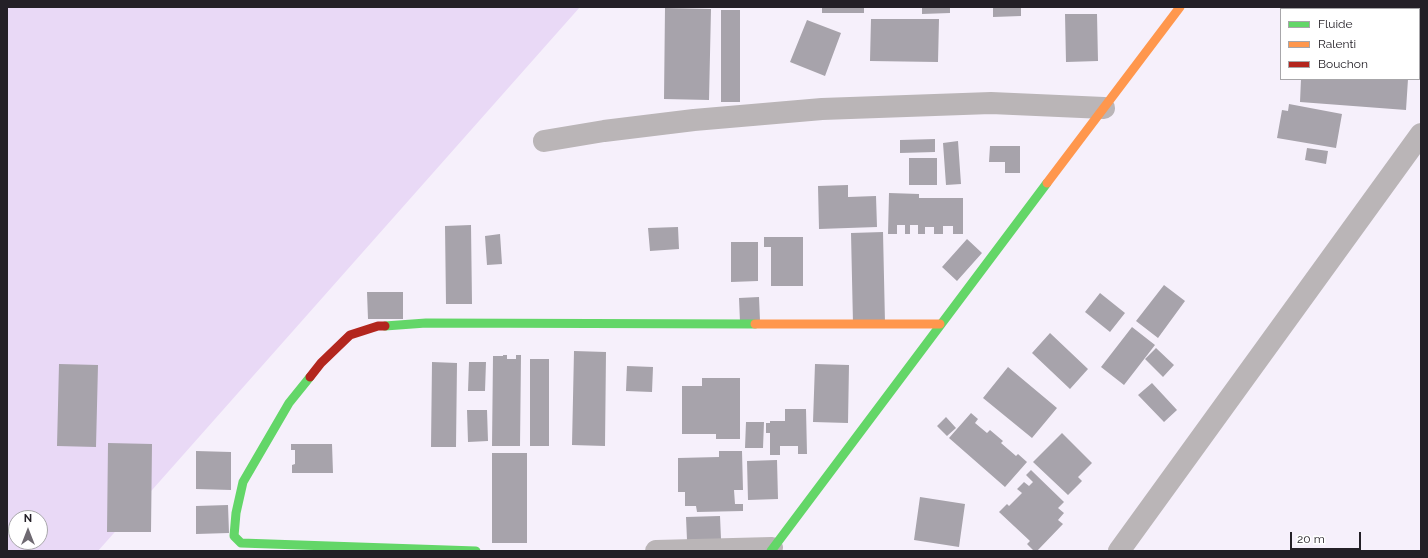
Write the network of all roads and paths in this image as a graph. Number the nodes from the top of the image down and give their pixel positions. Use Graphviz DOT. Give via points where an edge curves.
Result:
graph roads {
  1 [pos="1180,7"];
  2 [pos="1104,108"];
  3 [pos="1421,134"];
  4 [pos="544,141"];
  5 [pos="940,324"];
  6 [pos="771,550"];
  7 [pos="476,551"];
  8 [pos="656,551"];
  9 [pos="1119,551"];
  1 -- 2 [label="street"];
  2 -- 4 [label="street" via="991,104 822,109 694,120"];
  2 -- 5 [label="street"];
  3 -- 9 [label="street"];
  5 -- 6 [label="street"];
  5 -- 7 [label="street" via="426,323 378,326 350,335 321,363 289,403 258,454 243,482 234,536 241,543"];
  6 -- 8 [label="street"];
}
